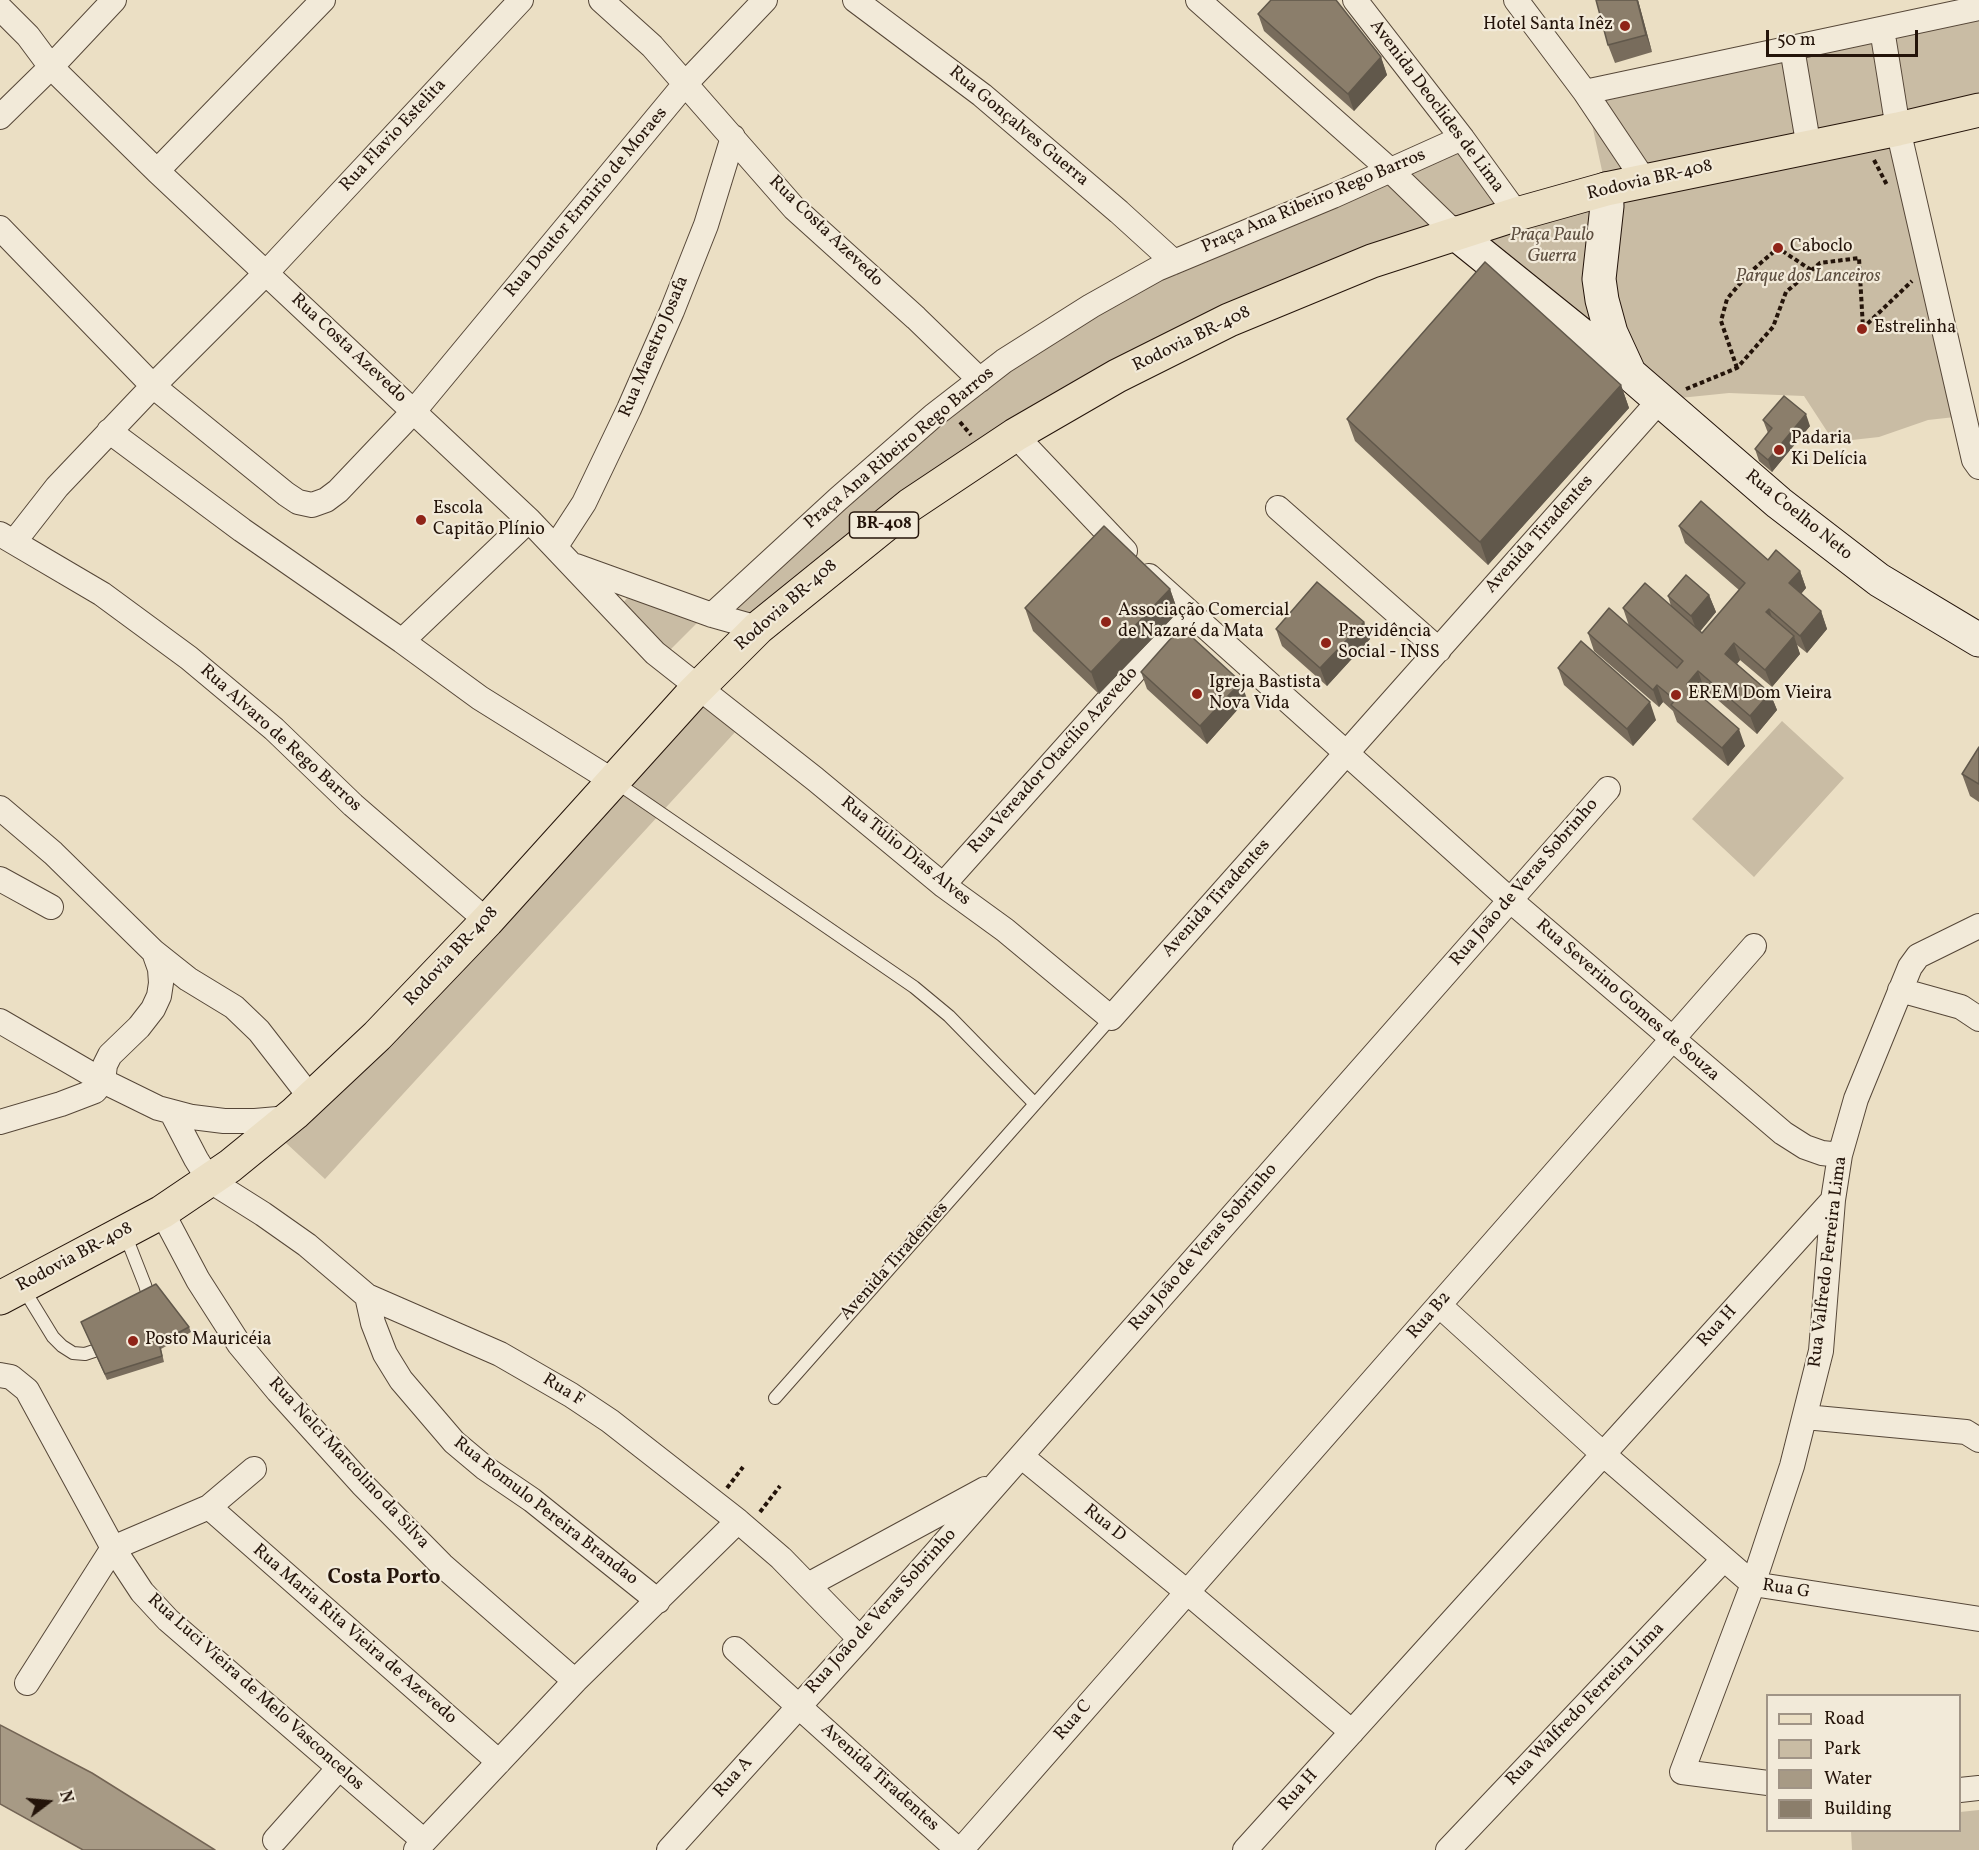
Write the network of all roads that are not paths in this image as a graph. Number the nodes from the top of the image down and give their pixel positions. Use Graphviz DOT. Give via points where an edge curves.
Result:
graph roads {
  1 [pos="114,0"];
  2 [pos="323,0"];
  3 [pos="521,0"];
  4 [pos="601,0"];
  5 [pos="765,0"];
  6 [pos="855,0"];
  7 [pos="1198,0"];
  8 [pos="1355,0"];
  9 [pos="1516,0"];
  10 [pos="0,8"];
  11 [pos="1979,8"];
  12 [pos="1882,29"];
  13 [pos="1792,48"];
  14 [pos="51,67"];
  15 [pos="685,84"];
  16 [pos="1585,92"];
  17 [pos="1979,110"];
  18 [pos="0,117"];
  19 [pos="1898,129"];
  20 [pos="733,137"];
  21 [pos="1462,138"];
  22 [pos="1809,148"];
  23 [pos="157,171"];
  24 [pos="1390,171"];
  25 [pos="1644,180"];
  26 [pos="1606,189"];
  27 [pos="1517,214"];
  28 [pos="0,228"];
  29 [pos="1455,233"];
  30 [pos="1174,262"];
  31 [pos="266,273"];
  32 [pos="1630,374"];
  33 [pos="980,380"];
  34 [pos="153,386"];
  35 [pos="1660,400"];
  36 [pos="414,411"];
  37 [pos="109,431"];
  38 [pos="1015,435"];
  39 [pos="1979,467"];
  40 [pos="1278,508"];
  41 [pos="529,520"];
  42 [pos="7,538"];
  43 [pos="563,555"];
  44 [pos="1188,611"];
  45 [pos="712,615"];
  46 [pos="758,628"];
  47 [pos="1979,640"];
  48 [pos="402,641"];
  49 [pos="1438,650"];
  50 [pos="698,687"];
  51 [pos="1346,754"];
  52 [pos="613,781"];
  53 [pos="1608,789"];
  54 [pos="0,808"];
  55 [pos="0,879"];
  56 [pos="943,885"];
  57 [pos="1510,900"];
  58 [pos="51,907"];
  59 [pos="487,921"];
  60 [pos="1979,926"];
  61 [pos="1754,946"];
  62 [pos="154,952"];
  63 [pos="1900,990"];
  64 [pos="1110,1018"];
  65 [pos="1979,1019"];
  66 [pos="0,1021"];
  67 [pos="1672,1040"];
  68 [pos="103,1082"];
  69 [pos="1035,1104"];
  70 [pos="300,1108"];
  71 [pos="172,1113"];
  72 [pos="0,1122"];
  73 [pos="1840,1155"];
  74 [pos="209,1180"];
  75 [pos="1833,1200"];
  76 [pos="162,1212"];
  77 [pos="124,1233"];
  78 [pos="11,1292"];
  79 [pos="147,1295"];
  80 [pos="367,1296"];
  81 [pos="1439,1305"];
  82 [pos="94,1351"];
  83 [pos="5,1376"];
  84 [pos="774,1398"];
  85 [pos="1805,1417"];
  86 [pos="1979,1440"];
  87 [pos="1603,1454"];
  88 [pos="1021,1456"];
  89 [pos="254,1469"];
  90 [pos="998,1481"];
  91 [pos="209,1507"];
  92 [pos="738,1521"];
  93 [pos="113,1548"];
  94 [pos="1724,1559"];
  95 [pos="1753,1584"];
  96 [pos="808,1585"];
  97 [pos="1187,1592"];
  98 [pos="658,1600"];
  99 [pos="1979,1619"];
  100 [pos="860,1639"];
  101 [pos="735,1649"];
  102 [pos="575,1681"];
  103 [pos="27,1683"];
  104 [pos="799,1706"];
  105 [pos="1352,1732"];
  106 [pos="498,1762"];
  107 [pos="339,1768"];
  108 [pos="1766,1783"];
  109 [pos="1979,1788"];
  110 [pos="1961,1790"];
  111 [pos="275,1840"];
  112 [pos="420,1845"];
  113 [pos="669,1850"];
  114 [pos="960,1850"];
  115 [pos="1245,1850"];
  116 [pos="1448,1850"];
  1 -- 14 [label="street"];
  2 -- 23 [label="street"];
  3 -- 31 [label="street, Rua Flavio Estelita"];
  4 -- 15 [label="street, Rua Costa Azevedo" via="652,46"];
  5 -- 15 [label="street, Rua Doutor Ermirio de Moraes"];
  6 -- 30 [label="street, Rua Gonçalves Guerra" via="982,95"];
  7 -- 24 [label="street"];
  8 -- 21 [label="street, Avenida Deoclides de Lima"];
  9 -- 16 [label="street"];
  10 -- 14 [label="street, Rua Costa Azevedo"];
  11 -- 12 [label="street"];
  12 -- 13 [label="street"];
  12 -- 19 [label="street"];
  13 -- 16 [label="street"];
  13 -- 22 [label="street"];
  14 -- 18 [label="street"];
  14 -- 23 [label="street, Rua Costa Azevedo"];
  15 -- 20 [label="street, Rua Costa Azevedo"];
  15 -- 36 [label="street, Rua Doutor Ermirio de Moraes"];
  16 -- 25 [label="street"];
  17 -- 19 [label="main road, Rodovia BR-408 / BR-408"];
  19 -- 22 [label="main road, Rodovia BR-408 / BR-408"];
  19 -- 39 [label="street" via="1974,460"];
  20 -- 33 [label="street, Rua Costa Azevedo" via="794,208"];
  20 -- 43 [label="street, Rua Maestro Josafa" via="706,225 672,311"];
  21 -- 24 [label="street, Praça Ana Ribeiro Rego Barros"];
  21 -- 27 [label="street, Avenida Deoclides de Lima"];
  22 -- 25 [label="main road, Rodovia BR-408 / BR-408"];
  23 -- 31 [label="street, Rua Costa Azevedo"];
  24 -- 29 [label="street"];
  24 -- 30 [label="street, Praça Ana Ribeiro Rego Barros"];
  25 -- 26 [label="main road, Rodovia BR-408 / BR-408"];
  26 -- 27 [label="main road, Rodovia BR-408 / BR-408"];
  26 -- 32 [label="street, Rua Coelho Neto" via="1599,279 1611,333"];
  27 -- 29 [label="main road, Rodovia BR-408 / BR-408"];
  28 -- 34 [label="street"];
  29 -- 32 [label="street, Rua Coelho Neto"];
  29 -- 38 [label="main road, Rodovia BR-408 / BR-408" via="1372,261 1229,320 1117,376"];
  30 -- 33 [label="street, Praça Ana Ribeiro Rego Barros" via="1091,306"];
  31 -- 34 [label="street, Rua Flavio Estelita"];
  31 -- 36 [label="street, Rua Costa Azevedo"];
  32 -- 35 [label="street, Rua Coelho Neto"];
  33 -- 45 [label="street, Praça Ana Ribeiro Rego Barros" via="933,416"];
  34 -- 36 [label="street, Rua Doutor Ermirio de Moraes" via="286,494 312,505 338,491"];
  34 -- 37 [label="street, Rua Flavio Estelita"];
  35 -- 47 [label="street, Rua Coelho Neto" via="1779,503 1879,580"];
  35 -- 49 [label="street, Avenida Tiradentes"];
  36 -- 41 [label="street, Rua Costa Azevedo"];
  37 -- 42 [label="street, Rua Flavio Estelita"];
  37 -- 48 [label="street"];
  38 -- 44 [label="street, Rua Severino Gomes de Souza" via="1142,569"];
  38 -- 46 [label="main road, Rodovia BR-408 / BR-408" via="910,505"];
  40 -- 49 [label="street"];
  41 -- 43 [label="street, Rua Costa Azevedo"];
  41 -- 48 [label="street"];
  42 -- 59 [label="street, Rua Alvaro de Rego Barros" via="102,594 189,658 274,729 353,805"];
  43 -- 45 [label="street"];
  43 -- 50 [label="street, Rua Costa Azevedo" via="655,653"];
  44 -- 51 [label="street, Rua Severino Gomes de Souza"];
  44 -- 56 [label="street, Rua Vereador Otacílio Azevedo"];
  45 -- 46 [label="street"];
  46 -- 50 [label="main road, Rodovia BR-408 / BR-408"];
  48 -- 52 [label="street" via="480,698"];
  49 -- 51 [label="street, Avenida Tiradentes"];
  50 -- 52 [label="main road, Rodovia BR-408 / BR-408"];
  50 -- 56 [label="street, Rua Túlio Dias Alves"];
  51 -- 57 [label="street, Rua Severino Gomes de Souza"];
  51 -- 64 [label="street, Avenida Tiradentes"];
  52 -- 59 [label="main road, Rodovia BR-408 / BR-408"];
  52 -- 69 [label="lane" via="914,987 949,1016"];
  53 -- 57 [label="street, Rua João de Veras Sobrinho"];
  54 -- 62 [label="street" via="53,853"];
  55 -- 58 [label="street"];
  56 -- 64 [label="street, Rua Túlio Dias Alves" via="1005,930"];
  57 -- 67 [label="street, Rua Severino Gomes de Souza"];
  57 -- 88 [label="street, Rua João de Veras Sobrinho"];
  59 -- 70 [label="main road, Rodovia BR-408 / BR-408" via="377,1036"];
  60 -- 63 [label="street, Rua Valfredo Ferreira Lima" via="1917,956"];
  61 -- 67 [label="street, Rua B2"];
  62 -- 68 [label="street" via="160,969 159,996 139,1027 110,1055"];
  62 -- 70 [label="street" via="234,1007 259,1031"];
  63 -- 65 [label="street" via="1961,1007"];
  63 -- 73 [label="street, Rua Valfredo Ferreira Lima" via="1856,1099"];
  64 -- 69 [label="lane, Avenida Tiradentes"];
  66 -- 68 [label="street"];
  67 -- 73 [label="street, Rua Severino Gomes de Souza" via="1783,1133 1805,1147"];
  67 -- 81 [label="street, Rua B2"];
  68 -- 71 [label="street"];
  68 -- 72 [label="street" via="86,1096"];
  69 -- 84 [label="lane, Avenida Tiradentes"];
  70 -- 71 [label="street" via="255,1121"];
  70 -- 74 [label="main road, Rodovia BR-408 / BR-408"];
  71 -- 74 [label="street"];
  73 -- 75 [label="street, Rua Valfredo Ferreira Lima"];
  74 -- 76 [label="main road, Rodovia BR-408 / BR-408"];
  74 -- 80 [label="street, Rua F" via="298,1239"];
  75 -- 85 [label="street, Rua Valfredo Ferreira Lima" via="1821,1351"];
  75 -- 87 [label="street, Rua H"];
  76 -- 77 [label="main road, Rodovia BR-408 / BR-408"];
  76 -- 102 [label="street, Rua Nelci Marcolino da Silva" via="233,1335 278,1391 442,1565"];
  77 -- 78 [label="main road, Rodovia BR-408 / BR-408"];
  77 -- 79 [label="lane"];
  78 -- 82 [label="lane" via="62,1346 73,1353"];
  80 -- 92 [label="street, Rua F" via="490,1349 545,1379 610,1421"];
  80 -- 98 [label="street, Rua Romulo Pereira Brandao" via="385,1354 401,1380 454,1443"];
  81 -- 87 [label="street, Rua G"];
  81 -- 97 [label="street, Rua B2"];
  83 -- 93 [label="street, Rua Luci Vieira de Melo Vasconcelos" via="27,1390"];
  85 -- 86 [label="street" via="1966,1432"];
  85 -- 95 [label="street, Rua Valfredo Ferreira Lima"];
  87 -- 94 [label="street, Rua G"];
  87 -- 105 [label="street"];
  88 -- 90 [label="street, Rua João de Veras Sobrinho"];
  88 -- 97 [label="street, Rua D"];
  89 -- 91 [label="street"];
  90 -- 96 [label="street"];
  90 -- 100 [label="street, Rua João de Veras Sobrinho"];
  91 -- 93 [label="street"];
  91 -- 106 [label="street, Rua Maria Rita Vieira de Azevedo"];
  92 -- 96 [label="street, Rua F"];
  92 -- 98 [label="street"];
  93 -- 103 [label="street"];
  93 -- 107 [label="street, Rua Luci Vieira de Melo Vasconcelos" via="142,1592 168,1620"];
  94 -- 95 [label="street, Rua G"];
  94 -- 116 [label="street, Rua Walfredo Ferreira Lima"];
  95 -- 99 [label="street, Rua G"];
  95 -- 108 [label="street, Rua Valfredo Ferreira Lima" via="1682,1772"];
  96 -- 100 [label="street, Rua F"];
  97 -- 105 [label="street, Rua D"];
  97 -- 114 [label="street, Rua C"];
  98 -- 102 [label="street"];
  100 -- 104 [label="street, Rua João de Veras Sobrinho"];
  101 -- 104 [label="street, Avenida Tiradentes"];
  102 -- 106 [label="street"];
  104 -- 113 [label="street, Rua A"];
  104 -- 114 [label="street, Avenida Tiradentes"];
  105 -- 115 [label="street, Rua H"];
  106 -- 112 [label="street"];
  107 -- 111 [label="street"];
  107 -- 112 [label="street, Rua Luci Vieira de Melo Vasconcelos"];
  109 -- 110 [label="street"];
}
